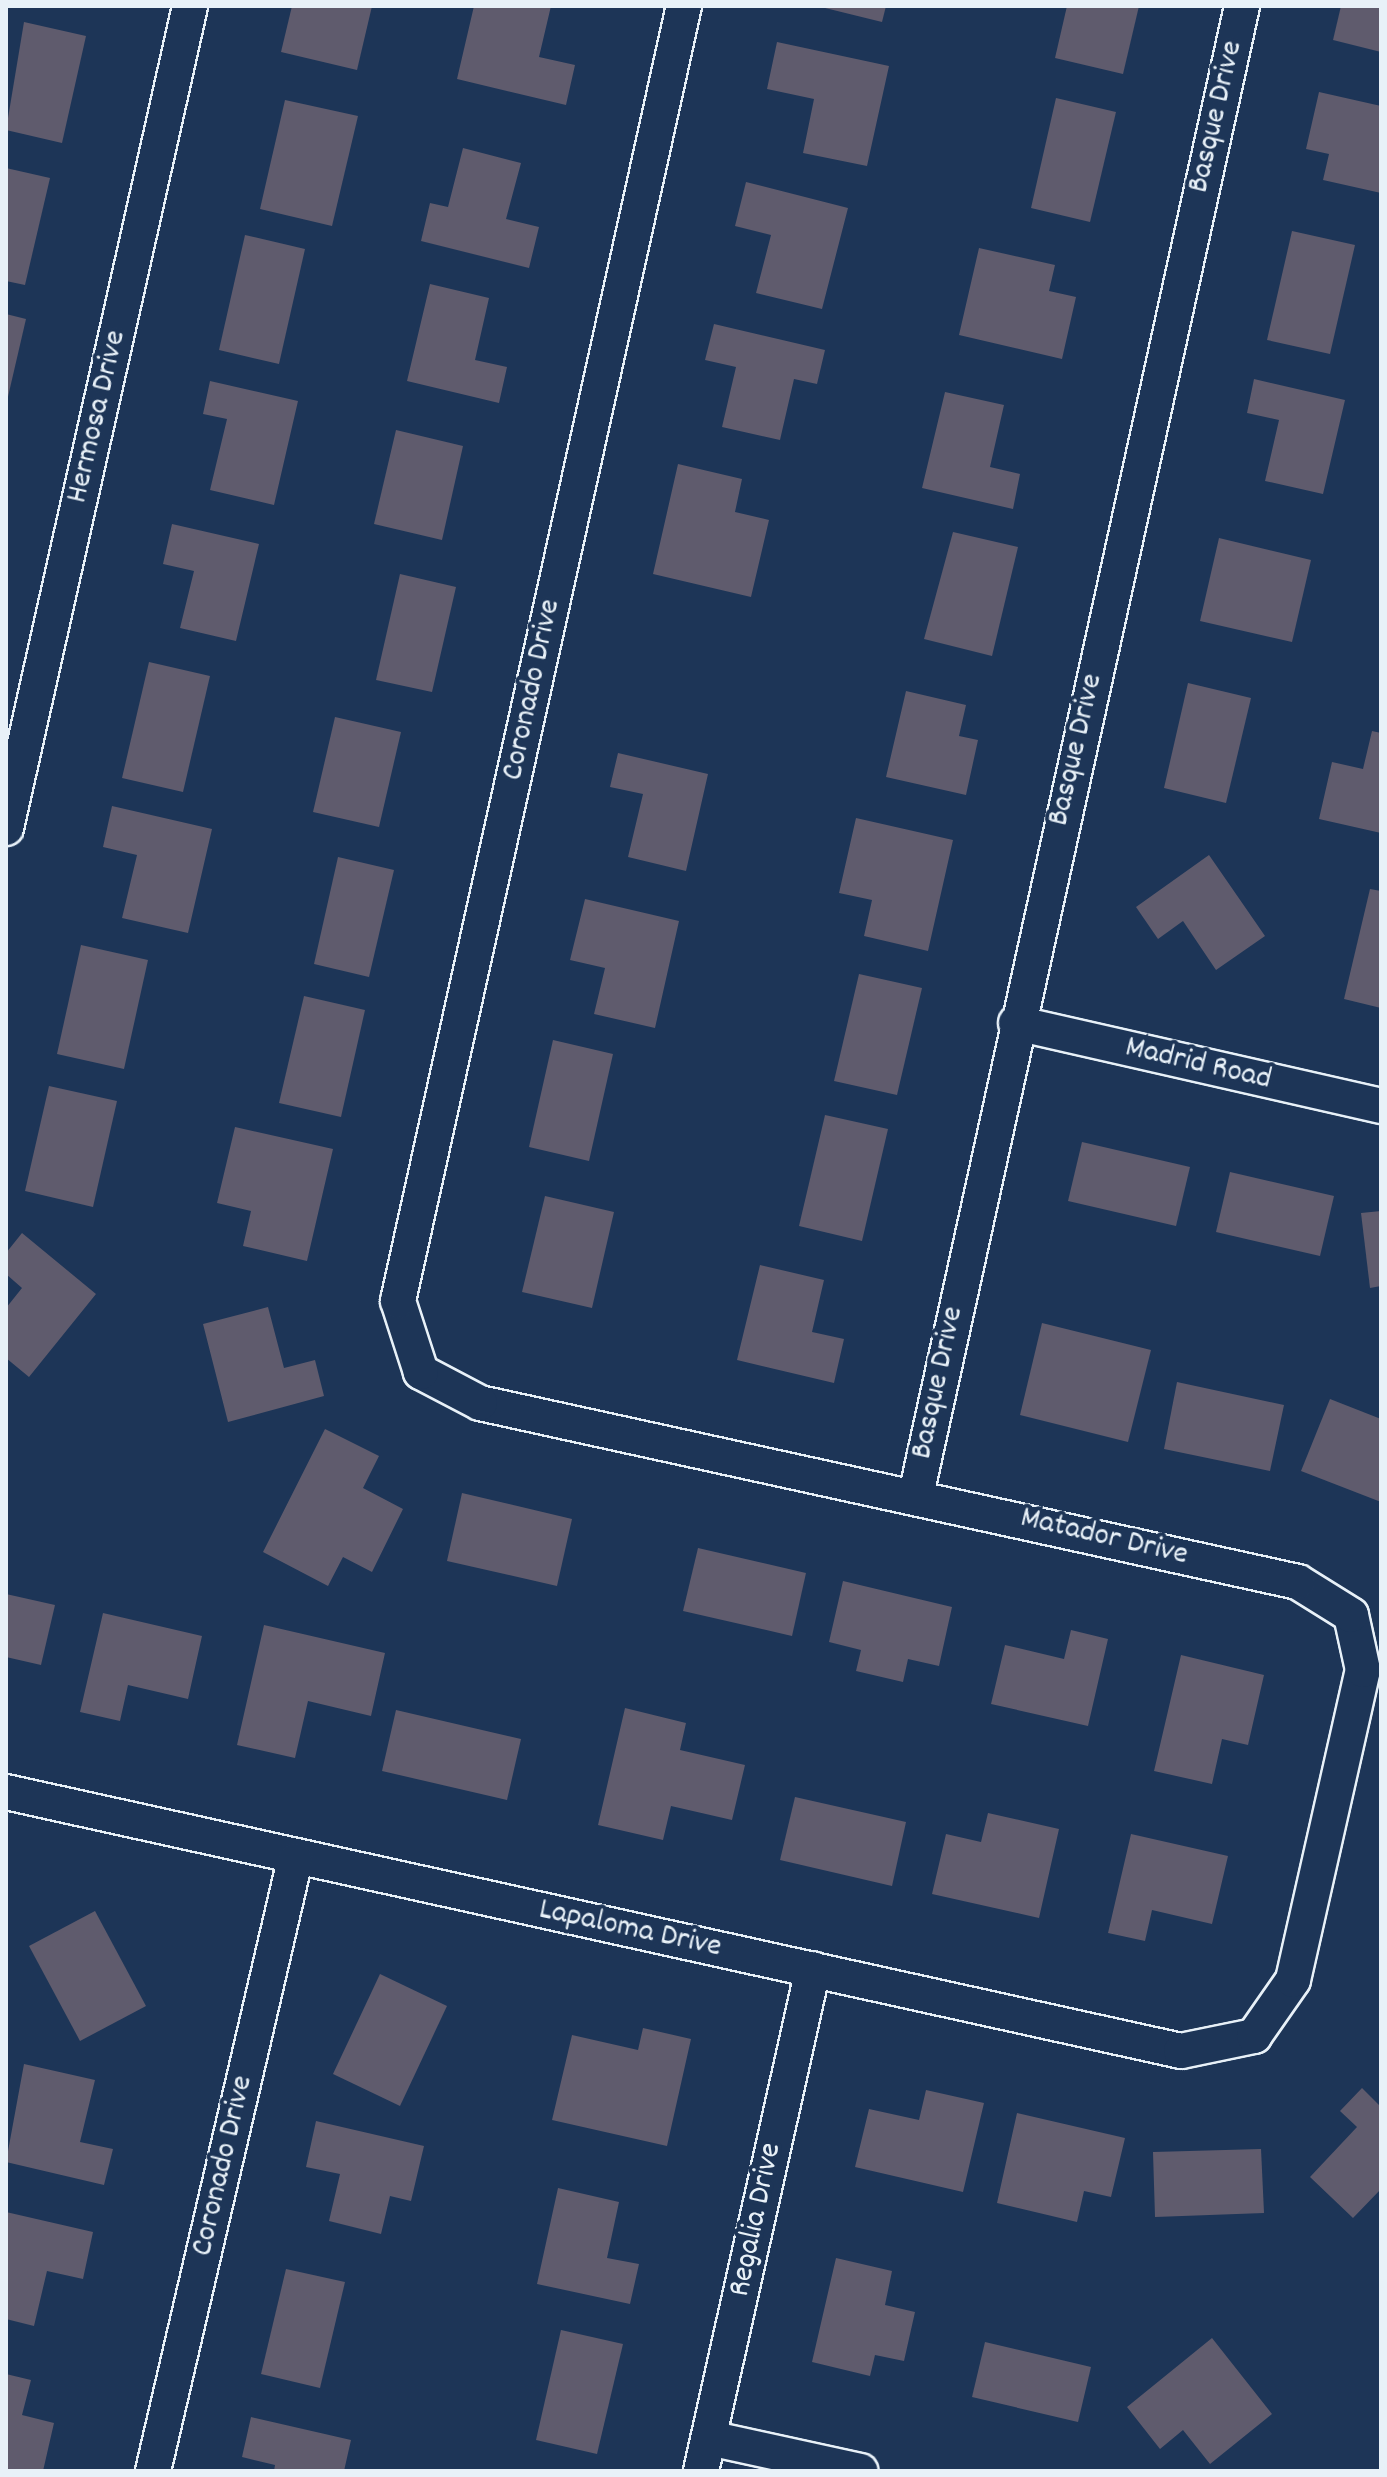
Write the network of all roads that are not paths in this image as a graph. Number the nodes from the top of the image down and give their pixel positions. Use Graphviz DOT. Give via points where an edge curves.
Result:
graph roads {
  1 [pos="190,6"];
  2 [pos="684,6"];
  3 [pos="1242,6"];
  4 [pos="6,828"];
  5 [pos="1016,1023"];
  6 [pos="1381,1106"];
  7 [pos="421,1372"];
  8 [pos="916,1495"];
  9 [pos="6,1792"];
  10 [pos="295,1860"];
  11 [pos="813,1969"];
  12 [pos="1254,2036"];
  13 [pos="705,2455"];
  14 [pos="153,2471"];
  15 [pos="860,2471"];
  1 -- 4 [label="street, Hermosa Drive"];
  2 -- 7 [label="street, Coronado Drive" via="398,1301"];
  3 -- 5 [label="street, Basque Drive"];
  5 -- 6 [label="street, Madrid Road"];
  5 -- 8 [label="street, Basque Drive"];
  7 -- 8 [label="street, Matador Drive" via="480,1403"];
  8 -- 12 [label="street, Matador Drive" via="1298,1582 1351,1615 1363,1670 1293,1980"];
  9 -- 10 [label="street, Lapaloma Drive"];
  10 -- 11 [label="street, Lapaloma Drive"];
  10 -- 14 [label="street, Coronado Drive"];
  11 -- 12 [label="street, Lapaloma Drive" via="1181,2051"];
  11 -- 13 [label="street, Regalia Drive"];
  13 -- 15 [label="street"];
}
